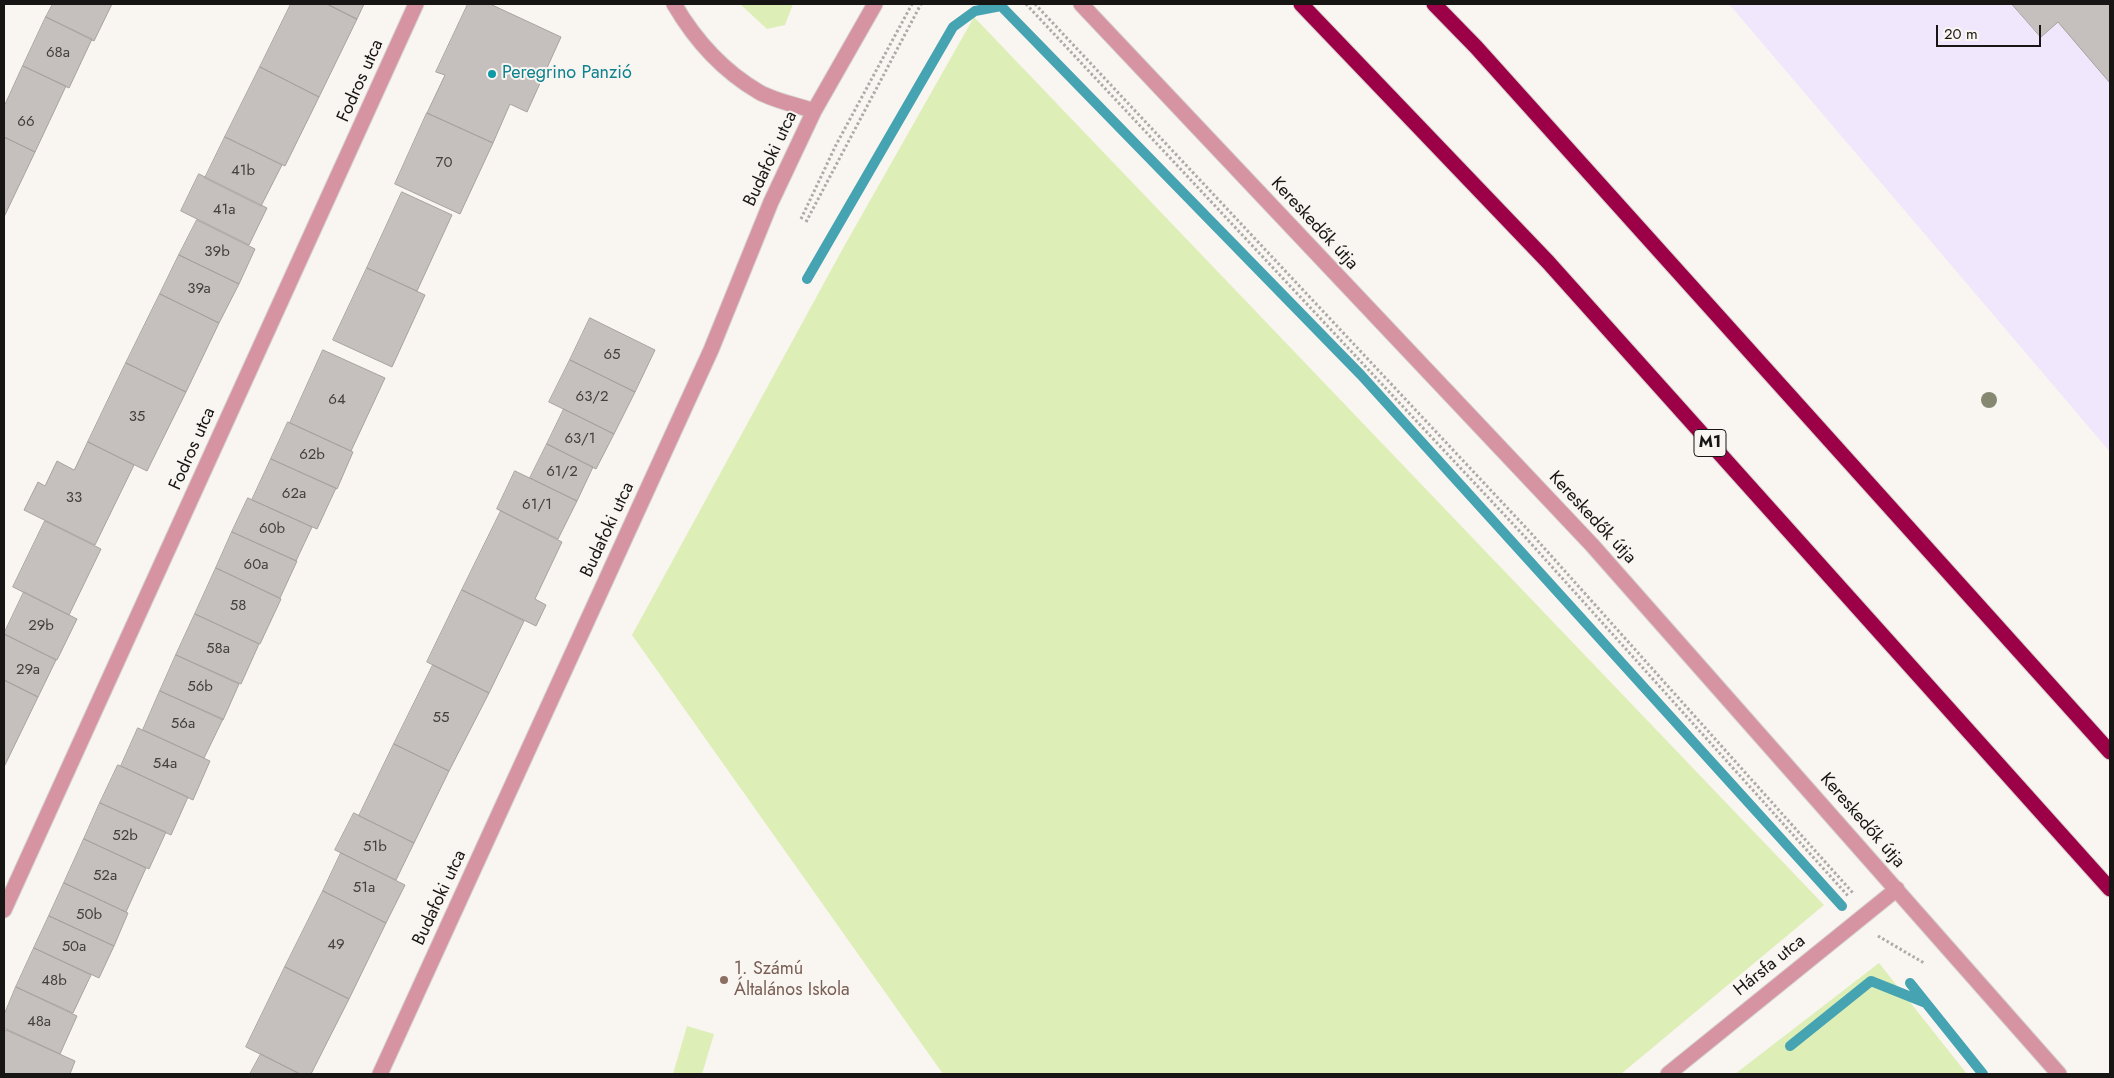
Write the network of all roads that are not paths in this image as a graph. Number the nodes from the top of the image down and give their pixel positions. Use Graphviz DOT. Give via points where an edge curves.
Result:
graph roads {
  1 [pos="416,4"];
  2 [pos="674,4"];
  3 [pos="875,4"];
  4 [pos="1081,4"];
  5 [pos="1301,4"];
  6 [pos="1434,4"];
  7 [pos="814,111"];
  8 [pos="2110,752"];
  9 [pos="1897,889"];
  10 [pos="2110,889"];
  11 [pos="4,910"];
  12 [pos="380,1074"];
  13 [pos="1668,1074"];
  14 [pos="2059,1074"];
  1 -- 11 [label="street, Fodros utca"];
  2 -- 7 [label="street" via="689,30 718,62 760,92"];
  3 -- 7 [label="street, Budafoki utca"];
  4 -- 9 [label="street, Kereskedők útja" via="1592,544"];
  5 -- 10 [label="highway, M1" via="1548,262"];
  6 -- 8 [label="highway"];
  7 -- 12 [label="street, Budafoki utca" via="771,202 711,350"];
  9 -- 13 [label="street, Hársfa utca"];
  9 -- 14 [label="street, Kereskedők útja"];
}
